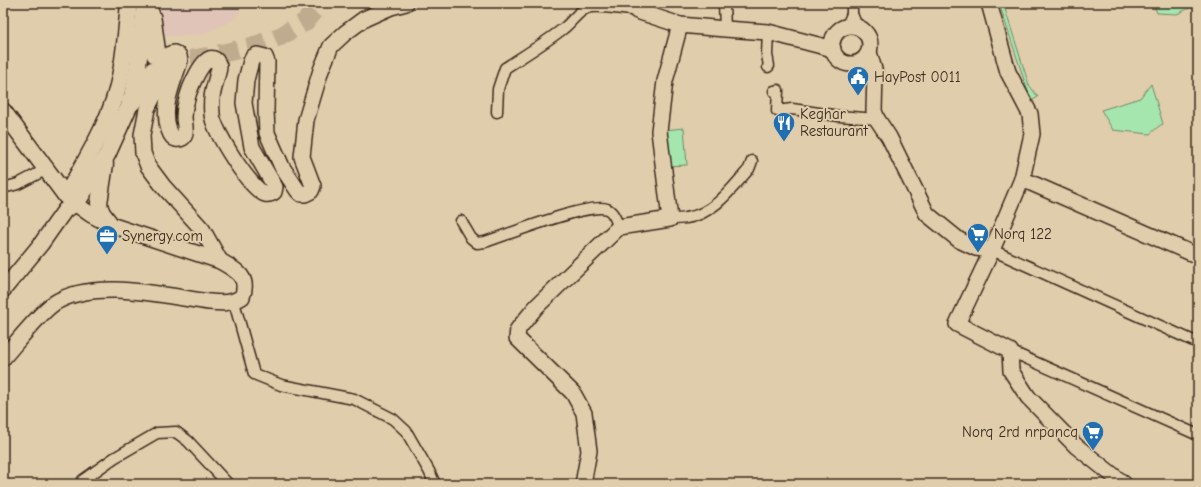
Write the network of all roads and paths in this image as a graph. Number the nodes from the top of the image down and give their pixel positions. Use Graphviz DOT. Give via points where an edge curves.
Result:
graph roads {
  1 [pos="129,3"];
  2 [pos="145,3"];
  3 [pos="406,3"];
  4 [pos="724,3"];
  5 [pos="852,3"];
  6 [pos="989,3"];
  7 [pos="637,7"];
  8 [pos="852,22"];
  9 [pos="680,25"];
  10 [pos="725,29"];
  11 [pos="768,32"];
  12 [pos="832,49"];
  13 [pos="868,59"];
  14 [pos="768,67"];
  15 [pos="774,91"];
  16 [pos="131,102"];
  17 [pos="3,111"];
  18 [pos="497,112"];
  19 [pos="877,119"];
  20 [pos="107,155"];
  21 [pos="752,161"];
  22 [pos="45,170"];
  23 [pos="1022,179"];
  24 [pos="3,188"];
  25 [pos="69,203"];
  26 [pos="670,219"];
  27 [pos="461,221"];
  28 [pos="111,225"];
  29 [pos="619,227"];
  30 [pos="992,250"];
  31 [pos="1198,256"];
  32 [pos="220,261"];
  33 [pos="3,290"];
  34 [pos="234,302"];
  35 [pos="1198,343"];
  36 [pos="1010,351"];
  37 [pos="3,358"];
  38 [pos="1198,435"];
  39 [pos="82,484"];
  40 [pos="228,484"];
  41 [pos="435,484"];
  42 [pos="583,484"];
  43 [pos="1124,484"];
  1 -- 25 [label="main road" via="123,62 114,99"];
  2 -- 16 [label="main road"];
  2 -- 16 [label="highway" via="151,18 155,63"];
  3 -- 32 [label="street" via="364,19 331,46 306,120 302,157 313,186 306,194 298,191 282,167 267,133 265,57 257,55 251,61 244,103 252,147 275,187 274,192 269,194 260,190 240,169 216,129 212,115 212,96 218,61 210,58 206,60 186,100 185,134 178,139 172,136 167,126 166,110 180,61 176,54 170,54 167,58 147,109 142,135 143,153 148,166 163,186 202,229"];
  4 -- 10 [label="street"];
  5 -- 8 [label="street"];
  6 -- 23 [label="street" via="1008,72 1030,114 1032,134"];
  7 -- 9 [label="street"];
  7 -- 18 [label="street" via="586,8 567,26 505,68 498,89"];
  8 -- 12 [label="street" via="841,28 834,36"];
  8 -- 13 [label="street" via="870,39"];
  9 -- 10 [label="street"];
  9 -- 26 [label="street" via="665,81 659,131"];
  10 -- 11 [label="street"];
  11 -- 12 [label="street"];
  11 -- 14 [label="street"];
  12 -- 13 [label="street" via="838,58 849,64"];
  13 -- 19 [label="street" via="875,73 874,111"];
  15 -- 19 [label="street" via="778,90 777,111 792,109"];
  16 -- 20 [label="main road"];
  17 -- 22 [label="main road"];
  19 -- 30 [label="street" via="889,137 927,214 960,240 976,248"];
  20 -- 25 [label="main road"];
  20 -- 28 [label="main road" via="99,202 102,214"];
  21 -- 26 [label="street" via="749,169 716,204 704,212 686,218"];
  22 -- 24 [label="street" via="18,184"];
  22 -- 25 [label="main road"];
  23 -- 30 [label="street"];
  23 -- 31 [label="street"];
  25 -- 28 [label="street"];
  25 -- 33 [label="street" via="41,244"];
  26 -- 29 [label="street"];
  27 -- 29 [label="street" via="477,243 578,211 606,209 612,212"];
  28 -- 32 [label="street"];
  29 -- 42 [label="street" via="536,307 518,330 518,338 573,393 584,413 588,451"];
  30 -- 35 [label="street"];
  30 -- 36 [label="street" via="957,324"];
  32 -- 34 [label="street" via="234,269 245,285 242,297"];
  34 -- 37 [label="street" via="209,302 111,289 82,293 52,305"];
  34 -- 41 [label="street" via="254,374 281,385 354,399 393,419 406,430"];
  36 -- 38 [label="street"];
  36 -- 43 [label="street" via="1011,371 1028,398 1076,446"];
  39 -- 40 [label="street" via="83,480 114,458 158,433 176,432 188,441"];
}
